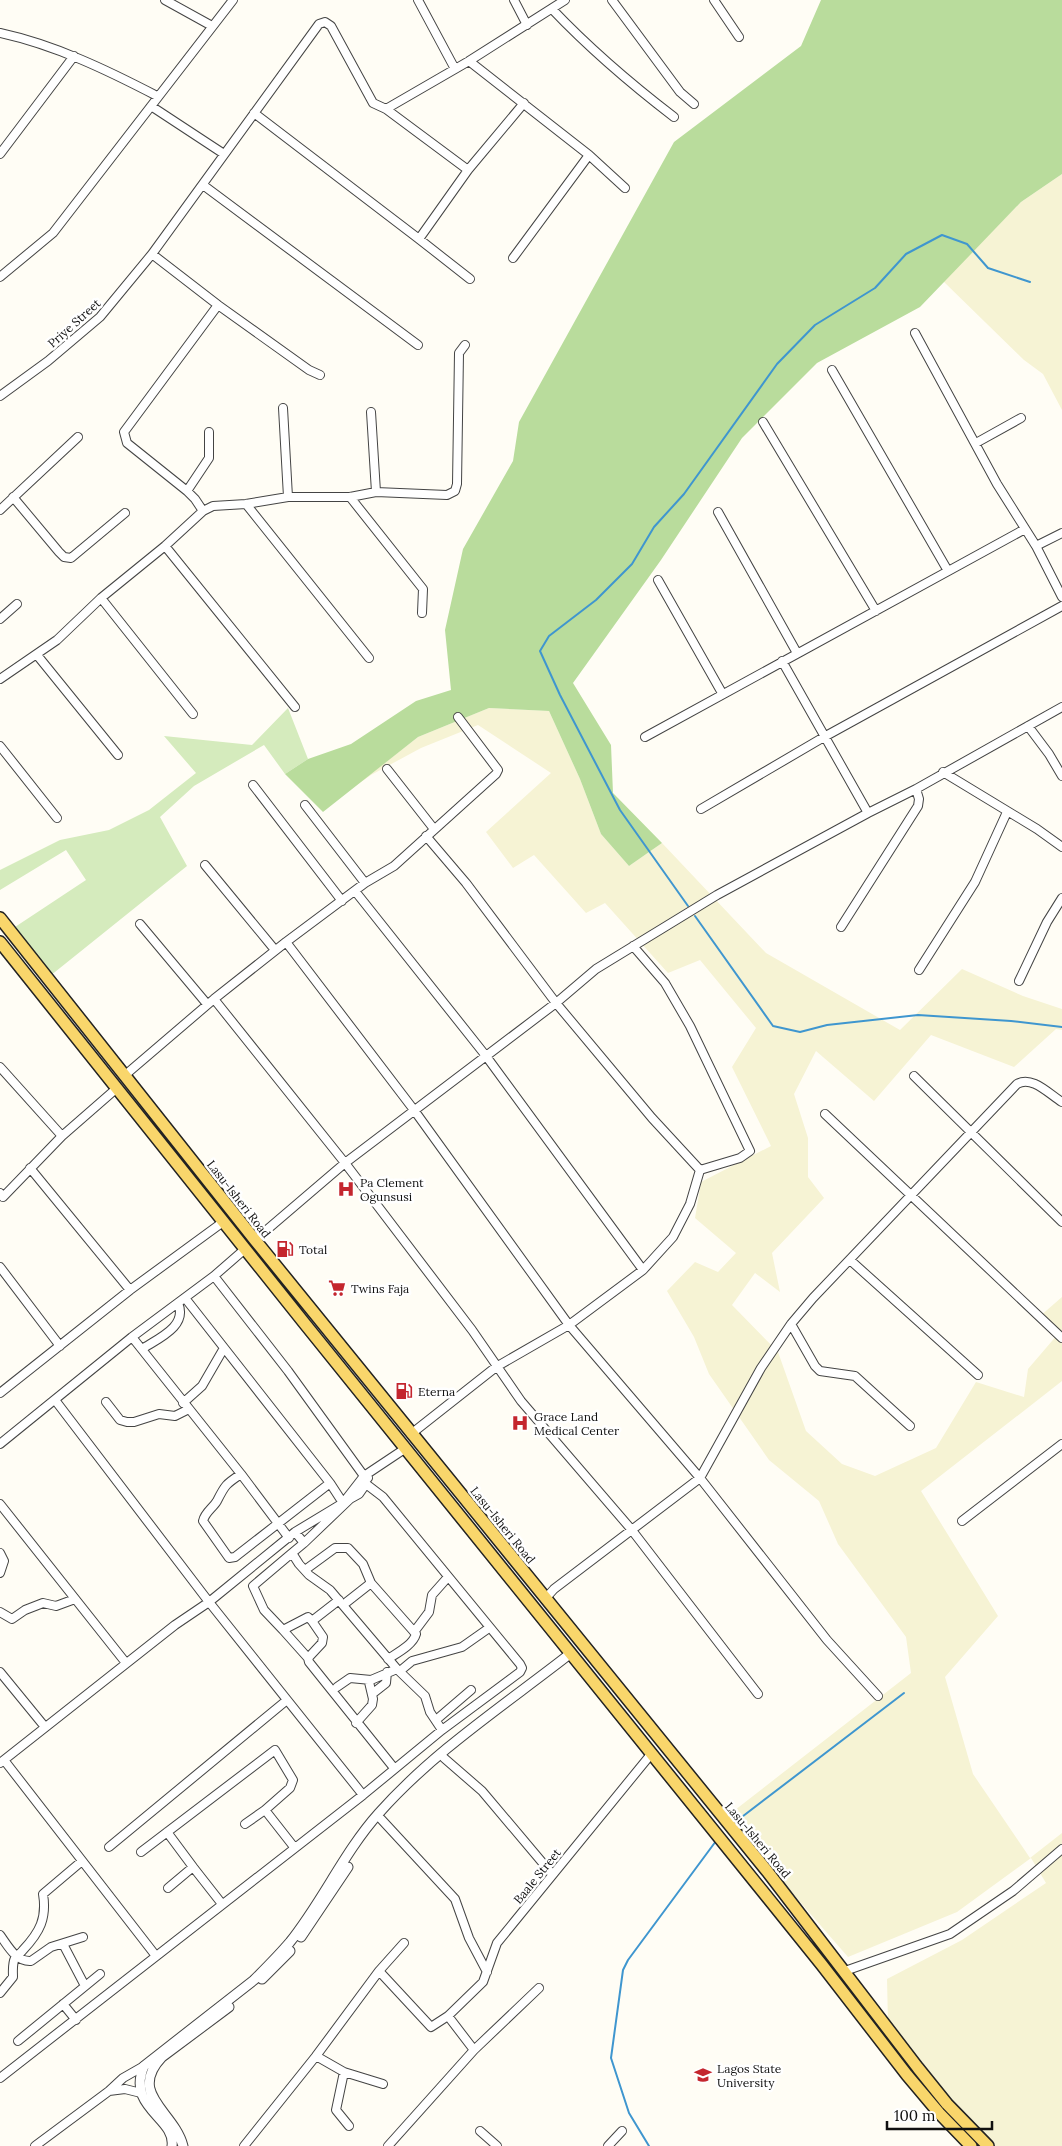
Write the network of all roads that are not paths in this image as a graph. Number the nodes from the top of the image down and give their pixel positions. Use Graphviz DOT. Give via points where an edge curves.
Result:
graph roads {
  1 [pos="165,0"];
  2 [pos="222,0"];
  3 [pos="233,0"];
  4 [pos="418,0"];
  5 [pos="514,0"];
  6 [pos="565,0"];
  7 [pos="612,0"];
  8 [pos="714,0"];
  9 [pos="226,8"];
  10 [pos="552,9"];
  11 [pos="527,25"];
  12 [pos="212,26"];
  13 [pos="0,33"];
  14 [pos="740,37"];
  15 [pos="74,56"];
  16 [pos="469,62"];
  17 [pos="455,69"];
  18 [pos="157,96"];
  19 [pos="524,103"];
  20 [pos="694,104"];
  21 [pos="151,106"];
  22 [pos="386,108"];
  23 [pos="254,113"];
  24 [pos="674,117"];
  25 [pos="0,154"];
  26 [pos="224,154"];
  27 [pos="589,155"];
  28 [pos="468,170"];
  29 [pos="203,185"];
  30 [pos="625,188"];
  31 [pos="419,239"];
  32 [pos="152,254"];
  33 [pos="513,258"];
  34 [pos="0,276"];
  35 [pos="470,279"];
  36 [pos="218,306"];
  37 [pos="915,332"];
  38 [pos="418,345"];
  39 [pos="465,345"];
  40 [pos="832,370"];
  41 [pos="320,375"];
  42 [pos="0,396"];
  43 [pos="283,408"];
  44 [pos="371,412"];
  45 [pos="1021,418"];
  46 [pos="763,422"];
  47 [pos="209,432"];
  48 [pos="78,437"];
  49 [pos="976,443"];
  50 [pos="186,491"];
  51 [pos="376,492"];
  52 [pos="13,497"];
  53 [pos="288,497"];
  54 [pos="350,497"];
  55 [pos="246,504"];
  56 [pos="0,510"];
  57 [pos="203,511"];
  58 [pos="718,512"];
  59 [pos="125,513"];
  60 [pos="1025,529"];
  61 [pos="1062,533"];
  62 [pos="165,546"];
  63 [pos="1036,546"];
  64 [pos="948,571"];
  65 [pos="658,580"];
  66 [pos="1062,597"];
  67 [pos="101,598"];
  68 [pos="17,604"];
  69 [pos="1062,606"];
  70 [pos="876,611"];
  71 [pos="422,613"];
  72 [pos="0,619"];
  73 [pos="797,653"];
  74 [pos="36,655"];
  75 [pos="368,658"];
  76 [pos="782,661"];
  77 [pos="0,679"];
  78 [pos="722,693"];
  79 [pos="295,707"];
  80 [pos="1062,707"];
  81 [pos="193,714"];
  82 [pos="458,717"];
  83 [pos="1028,726"];
  84 [pos="644,737"];
  85 [pos="824,737"];
  86 [pos="0,746"];
  87 [pos="118,756"];
  88 [pos="387,770"];
  89 [pos="943,772"];
  90 [pos="1062,776"];
  91 [pos="253,785"];
  92 [pos="916,789"];
  93 [pos="305,805"];
  94 [pos="701,809"];
  95 [pos="1007,812"];
  96 [pos="868,813"];
  97 [pos="57,818"];
  98 [pos="434,829"];
  99 [pos="426,836"];
  100 [pos="1062,847"];
  101 [pos="205,865"];
  102 [pos="364,883"];
  103 [pos="355,891"];
  104 [pos="1062,898"];
  105 [pos="342,900"];
  106 [pos="0,918"];
  107 [pos="140,924"];
  108 [pos="841,927"];
  109 [pos="0,942"];
  110 [pos="286,942"];
  111 [pos="633,946"];
  112 [pos="275,950"];
  113 [pos="919,970"];
  114 [pos="1019,981"];
  115 [pos="210,1002"];
  116 [pos="556,1003"];
  117 [pos="486,1056"];
  118 [pos="0,1067"];
  119 [pos="124,1076"];
  120 [pos="914,1076"];
  121 [pos="117,1088"];
  122 [pos="1062,1102"];
  123 [pos="414,1110"];
  124 [pos="825,1114"];
  125 [pos="971,1132"];
  126 [pos="62,1136"];
  127 [pos="345,1163"];
  128 [pos="30,1168"];
  129 [pos="700,1170"];
  130 [pos="0,1193"];
  131 [pos="912,1195"];
  132 [pos="223,1222"];
  133 [pos="1062,1222"];
  134 [pos="254,1240"];
  135 [pos="244,1249"];
  136 [pos="850,1260"];
  137 [pos="0,1267"];
  138 [pos="643,1270"];
  139 [pos="7,1276"];
  140 [pos="214,1276"];
  141 [pos="0,1281"];
  142 [pos="130,1290"];
  143 [pos="185,1298"];
  144 [pos="178,1303"];
  145 [pos="316,1316"];
  146 [pos="305,1324"];
  147 [pos="791,1324"];
  148 [pos="569,1325"];
  149 [pos="132,1337"];
  150 [pos="1062,1338"];
  151 [pos="60,1346"];
  152 [pos="224,1348"];
  153 [pos="142,1349"];
  154 [pos="496,1367"];
  155 [pos="978,1375"];
  156 [pos="0,1393"];
  157 [pos="54,1400"];
  158 [pos="106,1402"];
  159 [pos="186,1406"];
  160 [pos="910,1426"];
  161 [pos="411,1434"];
  162 [pos="0,1444"];
  163 [pos="1062,1444"];
  164 [pos="406,1448"];
  165 [pos="241,1474"];
  166 [pos="364,1476"];
  167 [pos="700,1478"];
  168 [pos="330,1482"];
  169 [pos="382,1496"];
  170 [pos="343,1502"];
  171 [pos="0,1504"];
  172 [pos="962,1521"];
  173 [pos="277,1523"];
  174 [pos="631,1529"];
  175 [pos="292,1535"];
  176 [pos="304,1543"];
  177 [pos="0,1553"];
  178 [pos="292,1553"];
  179 [pos="305,1570"];
  180 [pos="0,1573"];
  181 [pos="448,1577"];
  182 [pos="371,1582"];
  183 [pos="75,1599"];
  184 [pos="545,1599"];
  185 [pos="210,1602"];
  186 [pos="341,1603"];
  187 [pos="0,1612"];
  188 [pos="312,1621"];
  189 [pos="488,1628"];
  190 [pos="284,1630"];
  191 [pos="414,1632"];
  192 [pos="573,1655"];
  193 [pos="308,1658"];
  194 [pos="388,1659"];
  195 [pos="126,1664"];
  196 [pos="398,1670"];
  197 [pos="0,1672"];
  198 [pos="387,1672"];
  199 [pos="371,1680"];
  200 [pos="337,1687"];
  201 [pos="471,1690"];
  202 [pos="372,1694"];
  203 [pos="758,1694"];
  204 [pos="878,1696"];
  205 [pos="287,1700"];
  206 [pos="436,1720"];
  207 [pos="356,1722"];
  208 [pos="44,1727"];
  209 [pos="442,1730"];
  210 [pos="652,1753"];
  211 [pos="444,1758"];
  212 [pos="2,1761"];
  213 [pos="394,1768"];
  214 [pos="363,1795"];
  215 [pos="264,1810"];
  216 [pos="381,1819"];
  217 [pos="245,1824"];
  218 [pos="167,1832"];
  219 [pos="109,1847"];
  220 [pos="294,1847"];
  221 [pos="1062,1849"];
  222 [pos="141,1852"];
  223 [pos="82,1861"];
  224 [pos="193,1867"];
  225 [pos="552,1874"];
  226 [pos="168,1888"];
  227 [pos="222,1904"];
  228 [pos="0,1935"];
  229 [pos="83,1937"];
  230 [pos="404,1943"];
  231 [pos="63,1944"];
  232 [pos="16,1956"];
  233 [pos="156,1956"];
  234 [pos="378,1971"];
  235 [pos="845,1971"];
  236 [pos="488,1972"];
  237 [pos="100,1974"];
  238 [pos="85,1986"];
  239 [pos="539,1988"];
  240 [pos="0,1993"];
  241 [pos="63,2004"];
  242 [pos="448,2016"];
  243 [pos="76,2020"];
  244 [pos="18,2041"];
  245 [pos="474,2050"];
  246 [pos="316,2056"];
  247 [pos="144,2066"];
  248 [pos="344,2072"];
  249 [pos="0,2078"];
  250 [pos="383,2084"];
  251 [pos="109,2091"];
  252 [pos="141,2093"];
  253 [pos="349,2126"];
  254 [pos="480,2131"];
  255 [pos="622,2131"];
  256 [pos="35,2146"];
  257 [pos="172,2146"];
  258 [pos="183,2146"];
  259 [pos="244,2146"];
  260 [pos="388,2146"];
  261 [pos="497,2146"];
  262 [pos="608,2146"];
  263 [pos="971,2146"];
  264 [pos="988,2146"];
  1 -- 12 [label="street"];
  2 -- 9 [label="street"];
  3 -- 9 [label="street"];
  4 -- 17 [label="street"];
  5 -- 11 [label="street"];
  6 -- 10 [label="street"];
  7 -- 20 [label="street" via="680,92"];
  8 -- 14 [label="street"];
  9 -- 12 [label="street"];
  10 -- 11 [label="street"];
  10 -- 24 [label="street" via="592,49"];
  11 -- 16 [label="street"];
  12 -- 18 [label="street"];
  13 -- 15 [label="street"];
  15 -- 18 [label="street"];
  15 -- 25 [label="street"];
  16 -- 17 [label="street"];
  16 -- 19 [label="street"];
  17 -- 22 [label="street"];
  18 -- 21 [label="street"];
  19 -- 27 [label="street"];
  19 -- 28 [label="street"];
  21 -- 26 [label="street"];
  21 -- 34 [label="street" via="53,233"];
  22 -- 23 [label="street, Priye Street" via="373,103 331,26 325,22 313,30"];
  22 -- 28 [label="street"];
  23 -- 26 [label="street, Priye Street"];
  23 -- 31 [label="street"];
  26 -- 29 [label="street, Priye Street"];
  27 -- 30 [label="street"];
  27 -- 33 [label="street"];
  28 -- 31 [label="street"];
  29 -- 32 [label="street, Priye Street"];
  29 -- 38 [label="street"];
  31 -- 35 [label="street"];
  32 -- 36 [label="street"];
  32 -- 42 [label="street, Priye Street" via="100,317"];
  36 -- 41 [label="street"];
  36 -- 50 [label="street" via="124,432 127,443"];
  37 -- 49 [label="street"];
  39 -- 51 [label="street" via="459,353 458,484 455,491 447,494"];
  40 -- 64 [label="street"];
  43 -- 53 [label="street"];
  44 -- 51 [label="street"];
  45 -- 49 [label="street"];
  46 -- 70 [label="street"];
  47 -- 50 [label="street" via="209,458"];
  48 -- 52 [label="street"];
  49 -- 60 [label="street"];
  50 -- 57 [label="street"];
  51 -- 54 [label="street"];
  52 -- 56 [label="street"];
  52 -- 59 [label="street" via="64,557 71,558"];
  53 -- 54 [label="street"];
  53 -- 55 [label="street"];
  54 -- 71 [label="street" via="423,588"];
  55 -- 57 [label="street" via="212,506"];
  55 -- 75 [label="street"];
  57 -- 62 [label="street"];
  58 -- 73 [label="street"];
  60 -- 63 [label="street"];
  60 -- 64 [label="street"];
  61 -- 63 [label="street"];
  62 -- 67 [label="street"];
  62 -- 79 [label="street"];
  63 -- 66 [label="street"];
  64 -- 70 [label="street"];
  65 -- 78 [label="street"];
  67 -- 74 [label="street" via="57,640"];
  67 -- 81 [label="street"];
  68 -- 72 [label="street"];
  69 -- 85 [label="street"];
  70 -- 73 [label="street"];
  73 -- 76 [label="street"];
  74 -- 77 [label="street"];
  74 -- 87 [label="street"];
  76 -- 78 [label="street"];
  76 -- 85 [label="street"];
  78 -- 84 [label="street"];
  80 -- 83 [label="street"];
  82 -- 98 [label="street" via="498,770"];
  83 -- 89 [label="street"];
  83 -- 90 [label="street"];
  85 -- 94 [label="street"];
  85 -- 96 [label="street"];
  86 -- 97 [label="street"];
  88 -- 98 [label="street"];
  89 -- 92 [label="street"];
  89 -- 95 [label="street"];
  91 -- 105 [label="street"];
  92 -- 96 [label="street"];
  92 -- 108 [label="street" via="918,806"];
  93 -- 102 [label="street"];
  95 -- 100 [label="street"];
  95 -- 113 [label="street" via="975,882"];
  96 -- 111 [label="street" via="717,895"];
  98 -- 99 [label="street"];
  99 -- 102 [label="street" via="394,866"];
  99 -- 116 [label="street" via="466,883"];
  101 -- 112 [label="street"];
  102 -- 103 [label="street"];
  103 -- 105 [label="street"];
  103 -- 117 [label="street"];
  104 -- 114 [label="street"];
  105 -- 110 [label="street"];
  106 -- 119 [label="main road, Lasu-Isheri Road"];
  107 -- 115 [label="street"];
  109 -- 121 [label="main road"];
  110 -- 112 [label="street"];
  110 -- 123 [label="street"];
  111 -- 116 [label="street" via="596,969"];
  111 -- 129 [label="street" via="665,982 690,1026 750,1151 740,1158"];
  112 -- 115 [label="street"];
  115 -- 119 [label="street"];
  115 -- 127 [label="street"];
  116 -- 117 [label="street"];
  116 -- 129 [label="street"];
  117 -- 123 [label="street"];
  117 -- 138 [label="street"];
  118 -- 126 [label="street"];
  119 -- 134 [label="main road, Lasu-Isheri Road"];
  120 -- 125 [label="street"];
  121 -- 126 [label="street"];
  121 -- 132 [label="main road"];
  122 -- 125 [label="street" via="1024,1080"];
  123 -- 127 [label="street"];
  123 -- 148 [label="street"];
  124 -- 131 [label="street"];
  125 -- 131 [label="street"];
  125 -- 133 [label="street"];
  126 -- 128 [label="street"];
  127 -- 134 [label="street"];
  127 -- 154 [label="street" via="472,1330"];
  128 -- 130 [label="street" via="3,1197"];
  128 -- 142 [label="street"];
  129 -- 138 [label="street" via="690,1204 673,1237"];
  131 -- 136 [label="street"];
  131 -- 150 [label="street"];
  132 -- 135 [label="main road"];
  132 -- 142 [label="street"];
  134 -- 145 [label="main road, Lasu-Isheri Road"];
  135 -- 140 [label="street"];
  135 -- 146 [label="main road"];
  136 -- 147 [label="street"];
  136 -- 155 [label="street"];
  137 -- 139 [label="street"];
  138 -- 148 [label="street"];
  139 -- 141 [label="street"];
  139 -- 151 [label="street"];
  140 -- 143 [label="street"];
  140 -- 166 [label="street"];
  142 -- 151 [label="street"];
  143 -- 144 [label="street"];
  143 -- 152 [label="street"];
  144 -- 149 [label="street"];
  144 -- 153 [label="street" via="181,1311 179,1321"];
  145 -- 146 [label="main road"];
  145 -- 161 [label="main road, Lasu-Isheri Road"];
  146 -- 164 [label="main road"];
  147 -- 160 [label="street" via="820,1371 855,1376"];
  147 -- 167 [label="street" via="761,1368"];
  148 -- 154 [label="street"];
  148 -- 167 [label="street"];
  149 -- 153 [label="street"];
  149 -- 157 [label="street"];
  151 -- 156 [label="street"];
  152 -- 159 [label="street"];
  152 -- 168 [label="street"];
  153 -- 159 [label="street"];
  154 -- 161 [label="street"];
  154 -- 174 [label="street" via="521,1402"];
  157 -- 162 [label="street"];
  157 -- 185 [label="street"];
  158 -- 159 [label="street" via="120,1420 127,1422 159,1414 175,1416"];
  159 -- 165 [label="street"];
  161 -- 184 [label="main road, Lasu-Isheri Road"];
  163 -- 172 [label="street"];
  164 -- 166 [label="street"];
  164 -- 192 [label="main road"];
  165 -- 173 [label="street"];
  165 -- 173 [label="street" via="225,1485 204,1516 203,1521 223,1551 229,1558 235,1557"];
  166 -- 169 [label="street"];
  166 -- 170 [label="street"];
  167 -- 174 [label="street"];
  167 -- 204 [label="street" via="826,1640"];
  168 -- 170 [label="street"];
  168 -- 173 [label="street"];
  169 -- 176 [label="street" via="366,1484"];
  169 -- 181 [label="street"];
  170 -- 175 [label="street"];
  171 -- 183 [label="street"];
  173 -- 175 [label="street"];
  174 -- 184 [label="street"];
  174 -- 203 [label="street"];
  175 -- 176 [label="street"];
  175 -- 185 [label="street"];
  176 -- 178 [label="street"];
  177 -- 180 [label="street" via="4,1561"];
  178 -- 179 [label="street"];
  178 -- 190 [label="street" via="253,1586 264,1610"];
  179 -- 182 [label="street" via="334,1548 348,1548 363,1564"];
  179 -- 186 [label="street"];
  181 -- 189 [label="street"];
  181 -- 191 [label="street" via="432,1595 429,1612"];
  182 -- 186 [label="street"];
  182 -- 191 [label="street"];
  183 -- 187 [label="street" via="56,1606 44,1603 12,1619"];
  183 -- 195 [label="street"];
  184 -- 235 [label="main road, Lasu-Isheri Road"];
  185 -- 195 [label="street"];
  185 -- 205 [label="street"];
  186 -- 188 [label="street"];
  186 -- 194 [label="street"];
  188 -- 190 [label="street" via="308,1617"];
  188 -- 193 [label="street" via="323,1637 322,1643"];
  189 -- 196 [label="street" via="462,1646 412,1661"];
  189 -- 209 [label="street" via="522,1668"];
  190 -- 193 [label="street"];
  191 -- 194 [label="street" via="414,1639"];
  192 -- 210 [label="main road"];
  192 -- 211 [label="street"];
  192 -- 247 [label="street" via="440,1755 396,1794 364,1832 290,1942 270,1964"];
  193 -- 207 [label="street" via="310,1666"];
  194 -- 196 [label="street"];
  195 -- 208 [label="street"];
  196 -- 198 [label="street"];
  196 -- 206 [label="street" via="425,1696"];
  197 -- 208 [label="street"];
  198 -- 199 [label="street"];
  198 -- 202 [label="street" via="386,1683"];
  199 -- 200 [label="street" via="350,1678"];
  199 -- 202 [label="street"];
  201 -- 206 [label="street"];
  202 -- 207 [label="street" via="372,1705"];
  205 -- 214 [label="street"];
  205 -- 219 [label="street"];
  206 -- 209 [label="street"];
  207 -- 213 [label="street"];
  208 -- 212 [label="street"];
  209 -- 213 [label="street"];
  210 -- 225 [label="street, Baale Street"];
  210 -- 263 [label="main road" via="907,2075"];
  211 -- 216 [label="street" via="399,1798"];
  211 -- 225 [label="street" via="482,1791"];
  212 -- 223 [label="street"];
  213 -- 214 [label="street"];
  214 -- 220 [label="street"];
  215 -- 217 [label="street"];
  215 -- 218 [label="street" via="290,1788 292,1780 275,1750"];
  215 -- 220 [label="street"];
  216 -- 236 [label="street" via="455,1899 469,1938"];
  216 -- 258 [label="street" via="310,1925 274,1968 154,2066 148,2078 150,2091 177,2130"];
  218 -- 222 [label="street"];
  218 -- 224 [label="street"];
  220 -- 227 [label="street"];
  221 -- 235 [label="street" via="1013,1891 950,1934"];
  223 -- 232 [label="street" via="43,1894 45,1914 42,1924"];
  223 -- 233 [label="street"];
  224 -- 226 [label="street"];
  224 -- 227 [label="street"];
  225 -- 236 [label="street, Baale Street" via="497,1943"];
  227 -- 233 [label="street"];
  228 -- 232 [label="street"];
  229 -- 231 [label="street"];
  230 -- 234 [label="street"];
  231 -- 232 [label="street" via="51,1947 31,1962"];
  231 -- 238 [label="street"];
  232 -- 240 [label="street" via="13,1978"];
  233 -- 243 [label="street"];
  234 -- 242 [label="street" via="431,2026"];
  234 -- 246 [label="street"];
  235 -- 264 [label="main road, Lasu-Isheri Road" via="947,2104"];
  236 -- 242 [label="street, Baale Street" via="483,1982"];
  237 -- 238 [label="street"];
  238 -- 241 [label="street"];
  239 -- 245 [label="street"];
  241 -- 243 [label="street"];
  241 -- 244 [label="street"];
  242 -- 245 [label="street"];
  243 -- 249 [label="street"];
  245 -- 260 [label="street"];
  246 -- 248 [label="street"];
  246 -- 259 [label="street"];
  247 -- 251 [label="street"];
  247 -- 252 [label="street" via="138,2083"];
  248 -- 250 [label="street"];
  248 -- 253 [label="street" via="336,2110"];
  251 -- 252 [label="street" via="125,2089"];
  251 -- 256 [label="street"];
  252 -- 257 [label="street" via="169,2132"];
  254 -- 261 [label="street"];
  255 -- 262 [label="street"];
}
